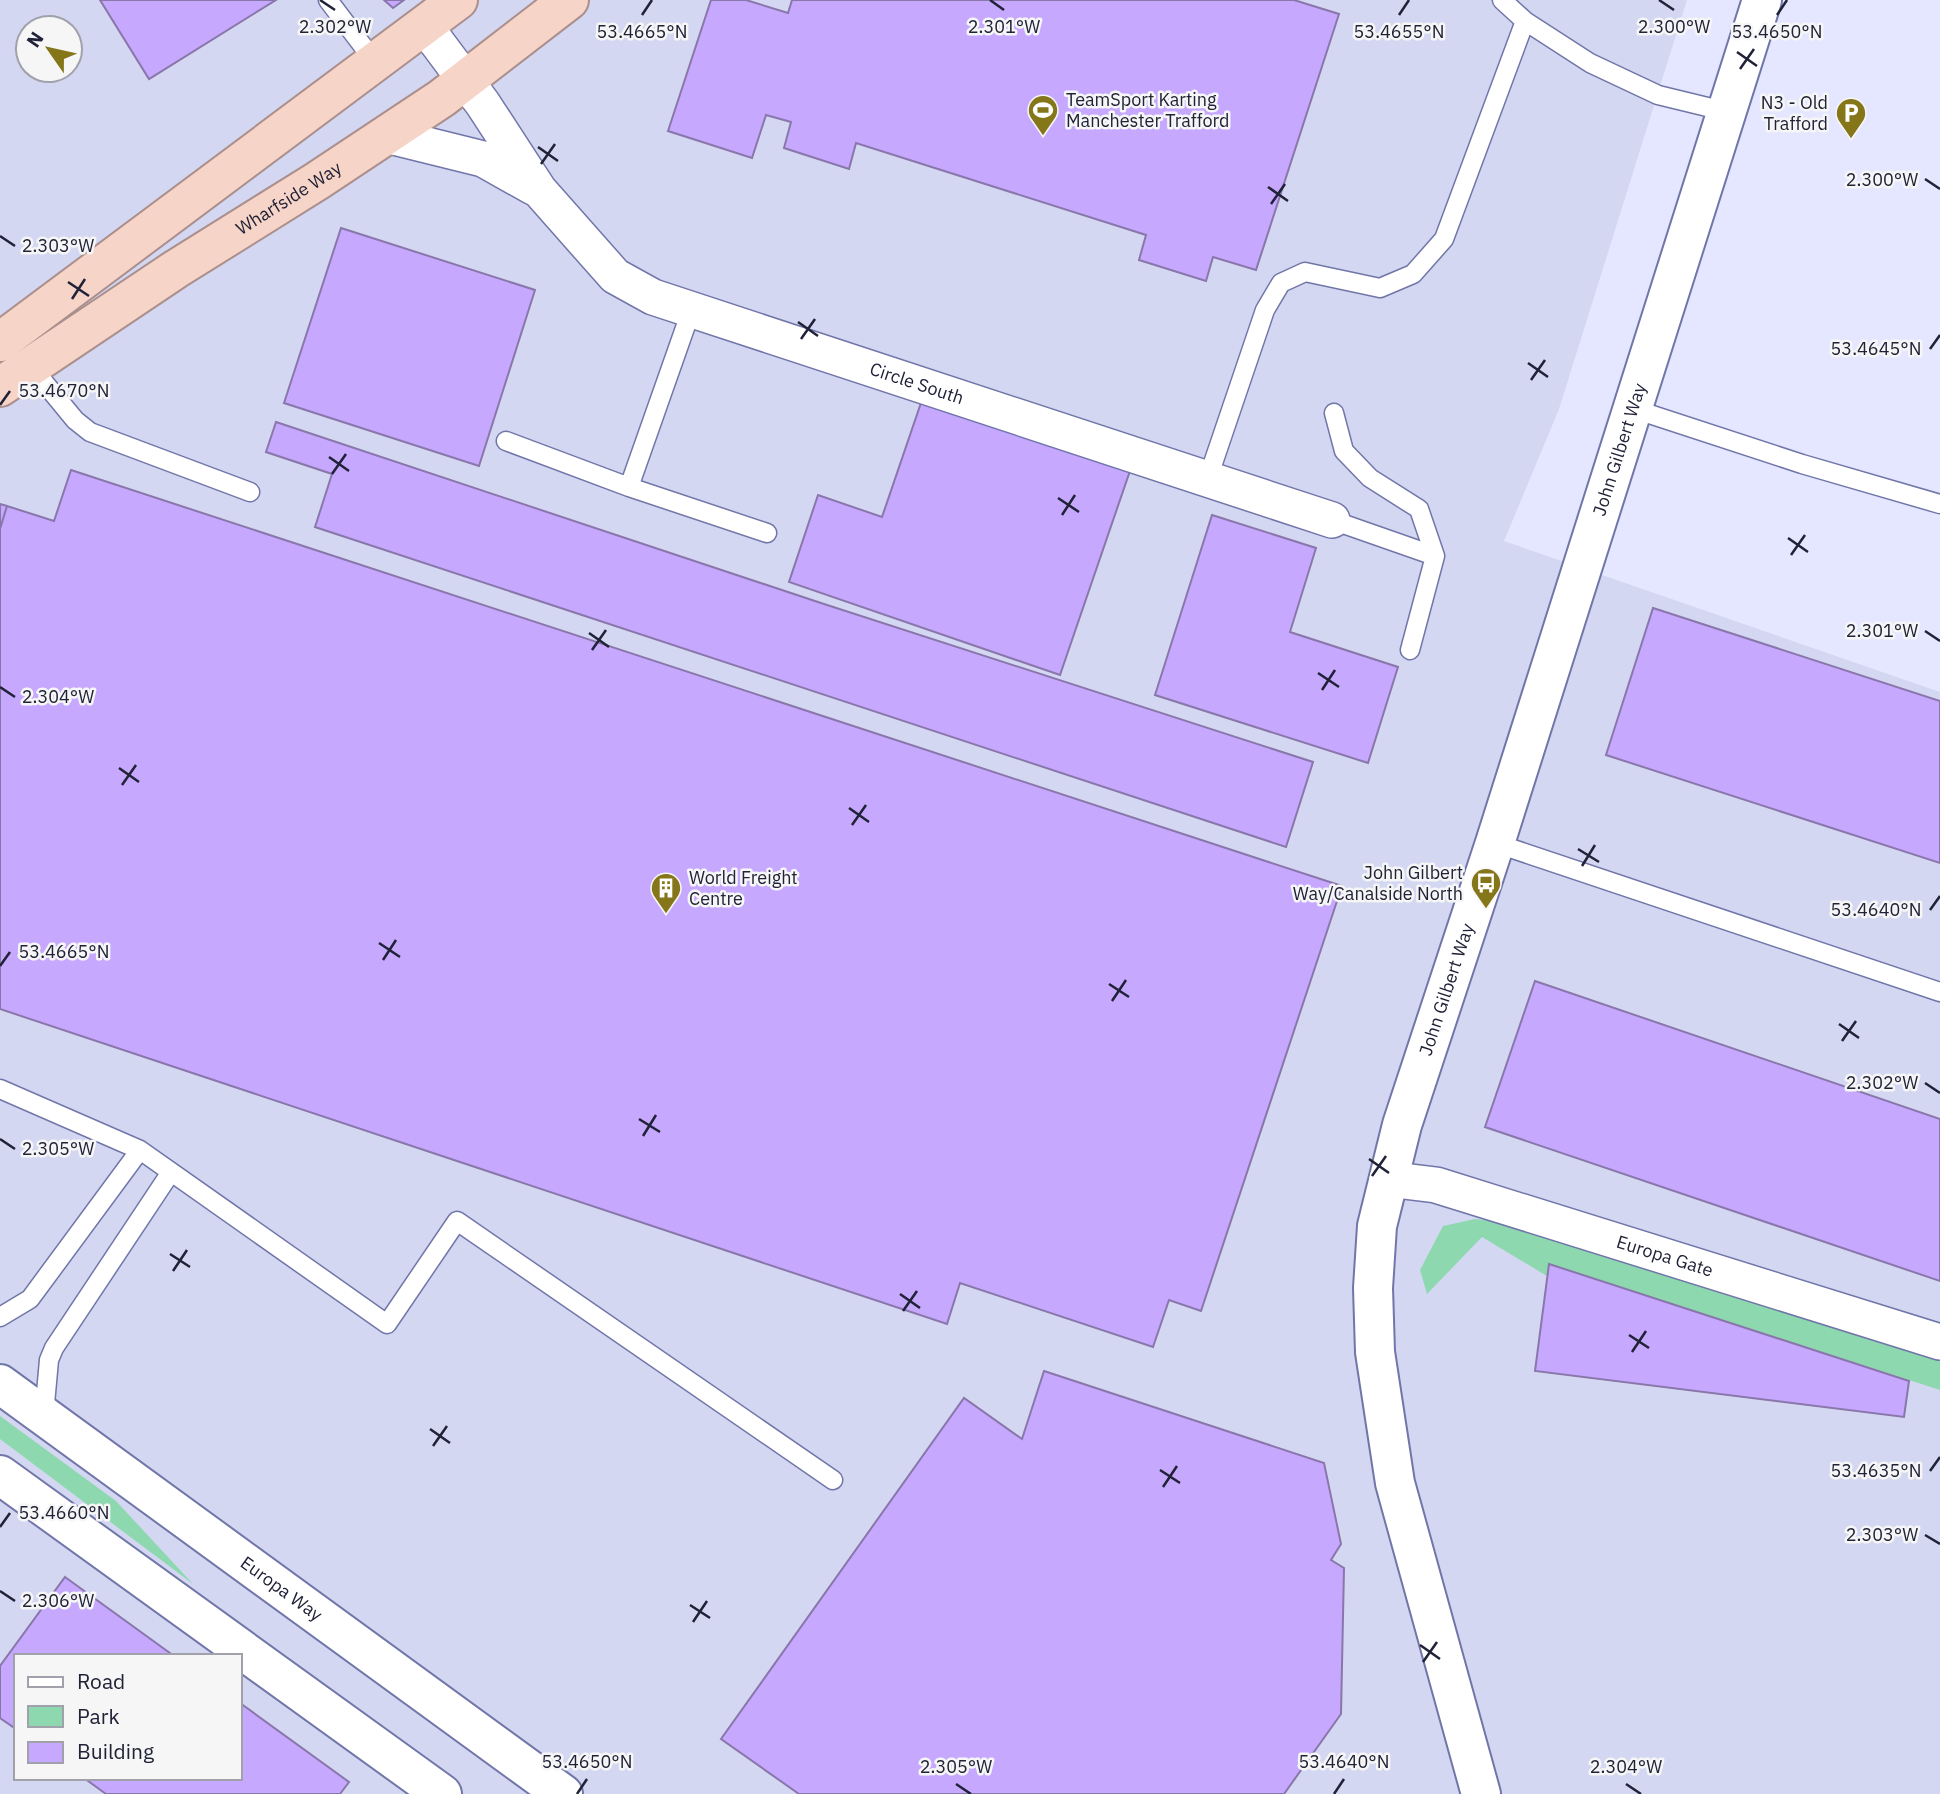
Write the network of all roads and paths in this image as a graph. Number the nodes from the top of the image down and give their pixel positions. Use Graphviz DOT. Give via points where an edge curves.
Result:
graph roads {
  1 [pos="328,0"];
  2 [pos="458,0"];
  3 [pos="569,0"];
  4 [pos="1502,0"];
  5 [pos="1762,0"];
  6 [pos="1525,21"];
  7 [pos="424,26"];
  8 [pos="375,62"];
  9 [pos="465,80"];
  10 [pos="1728,112"];
  11 [pos="386,135"];
  12 [pos="539,190"];
  13 [pos="691,311"];
  14 [pos="4,339"];
  15 [pos="15,377"];
  16 [pos="1634,409"];
  17 [pos="1334,413"];
  18 [pos="506,441"];
  19 [pos="1208,478"];
  20 [pos="629,487"];
  21 [pos="250,492"];
  22 [pos="1940,504"];
  23 [pos="1332,520"];
  24 [pos="767,533"];
  25 [pos="1435,556"];
  26 [pos="1410,650"];
  27 [pos="1495,843"];
  28 [pos="1940,992"];
  29 [pos="0,1089"];
  30 [pos="140,1150"];
  31 [pos="171,1171"];
  32 [pos="1387,1179"];
  33 [pos="0,1317"];
  34 [pos="1940,1342"];
  35 [pos="0,1384"];
  36 [pos="44,1417"];
  37 [pos="0,1475"];
  38 [pos="833,1480"];
  39 [pos="543,1788"];
  40 [pos="442,1794"];
  41 [pos="1481,1794"];
  1 -- 8 [label="lane"];
  2 -- 7 [label="highway"];
  3 -- 9 [label="highway, Wharfside Way"];
  4 -- 6 [label="lane"];
  5 -- 10 [label="street, John Gilbert Way"];
  6 -- 10 [label="lane" via="1590,63 1658,94"];
  6 -- 19 [label="lane" via="1444,239 1413,274 1380,288 1305,272 1281,283 1265,310"];
  7 -- 8 [label="highway"];
  7 -- 9 [label="street, Circle South"];
  8 -- 14 [label="highway"];
  9 -- 11 [label="highway, Wharfside Way"];
  9 -- 12 [label="street, Circle South"];
  10 -- 16 [label="street, John Gilbert Way"];
  11 -- 12 [label="street, Circle South" via="483,159"];
  11 -- 15 [label="highway, Wharfside Way"];
  12 -- 13 [label="street, Circle South" via="615,276"];
  13 -- 19 [label="street, Circle South"];
  13 -- 20 [label="lane"];
  14 -- 15 [label="lane"];
  15 -- 21 [label="lane" via="90,432"];
  16 -- 22 [label="lane"];
  16 -- 27 [label="street, John Gilbert Way"];
  17 -- 25 [label="lane" via="1344,451 1370,478 1419,509"];
  18 -- 20 [label="lane"];
  19 -- 23 [label="street, Circle South"];
  20 -- 24 [label="lane"];
  23 -- 25 [label="lane"];
  25 -- 26 [label="lane"];
  27 -- 28 [label="lane"];
  27 -- 32 [label="street, John Gilbert Way"];
  29 -- 30 [label="lane"];
  30 -- 31 [label="lane"];
  30 -- 33 [label="lane" via="30,1299"];
  31 -- 36 [label="lane" via="54,1348"];
  31 -- 38 [label="lane" via="387,1324 457,1221"];
  32 -- 34 [label="street, Europa Gate" via="1436,1185"];
  32 -- 41 [label="street, John Gilbert Way" via="1377,1226 1373,1288 1384,1419 1412,1549"];
  35 -- 36 [label="street, Europa Way"];
  36 -- 39 [label="street, Europa Way"];
  37 -- 40 [label="street"];
}
